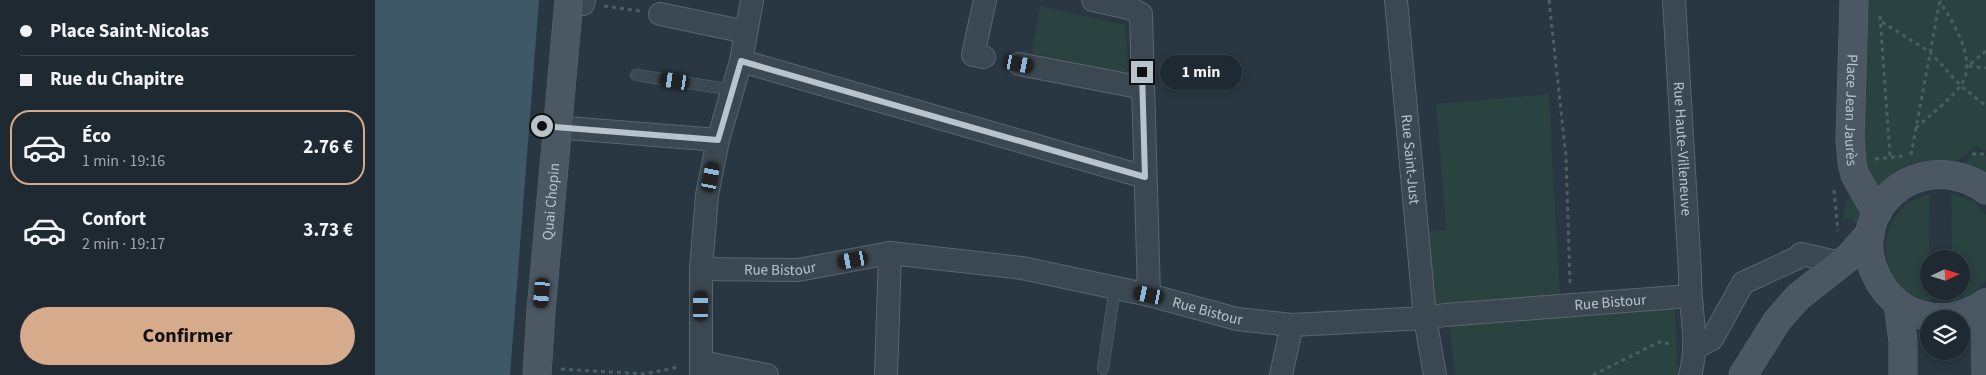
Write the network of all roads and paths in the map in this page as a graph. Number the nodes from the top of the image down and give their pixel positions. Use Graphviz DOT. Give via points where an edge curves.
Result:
graph roads {
  1 [pos="752,0"];
  2 [pos="985,0"];
  3 [pos="1093,0"];
  4 [pos="1396,0"];
  5 [pos="1549,0"];
  6 [pos="1674,0"];
  7 [pos="1940,0"];
  8 [pos="579,1"];
  9 [pos="1128,4"];
  10 [pos="1867,4"];
  11 [pos="661,14"];
  12 [pos="1881,22"];
  13 [pos="746,32"];
  14 [pos="1986,51"];
  15 [pos="1930,52"];
  16 [pos="984,57"];
  17 [pos="741,61"];
  18 [pos="1019,64"];
  19 [pos="1968,66"];
  20 [pos="1986,68"];
  21 [pos="636,75"];
  22 [pos="1961,86"];
  23 [pos="1143,88"];
  24 [pos="734,90"];
  25 [pos="1986,106"];
  26 [pos="550,127"];
  27 [pos="1915,129"];
  28 [pos="718,140"];
  29 [pos="1910,155"];
  30 [pos="1890,156"];
  31 [pos="1145,177"];
  32 [pos="1986,190"];
  33 [pos="1873,223"];
  34 [pos="890,253"];
  35 [pos="701,269"];
  36 [pos="1833,269"];
  37 [pos="1878,282"];
  38 [pos="1115,288"];
  39 [pos="1149,295"];
  40 [pos="1689,296"];
  41 [pos="1985,303"];
  42 [pos="1898,304"];
  43 [pos="1571,307"];
  44 [pos="1425,318"];
  45 [pos="1292,325"];
  46 [pos="1695,348"];
  47 [pos="701,369"];
  48 [pos="1103,369"];
  49 [pos="537,371"];
  50 [pos="767,375"];
  51 [pos="885,375"];
  52 [pos="1281,375"];
  53 [pos="1435,375"];
  54 [pos="1593,375"];
  55 [pos="1690,375"];
  56 [pos="1743,375"];
  57 [pos="1903,375"];
  58 [pos="1986,375"];
  1 -- 13 [label="street"];
  2 -- 16 [label="street" via="973,55"];
  3 -- 9 [label="street"];
  4 -- 44 [label="street, Rue Saint-Just"];
  5 -- 43 [label="path" via="1566,157"];
  6 -- 40 [label="street, Rue Haute-Villeneuve"];
  7 -- 15 [label="path"];
  7 -- 19 [label="path" via="1958,33"];
  8 -- 11 [label="path"];
  8 -- 26 [label="main road, Quai Chopin"];
  9 -- 23 [label="street" via="1141,14"];
  10 -- 12 [label="path"];
  10 -- 33 [label="main road, Place Jean Jaurès" via="1851,147 1855,176"];
  11 -- 13 [label="street"];
  12 -- 15 [label="path"];
  12 -- 30 [label="path"];
  13 -- 17 [label="street"];
  14 -- 19 [label="path"];
  15 -- 22 [label="path"];
  15 -- 27 [label="path"];
  17 -- 24 [label="street"];
  17 -- 31 [label="street"];
  18 -- 23 [label="street"];
  19 -- 20 [label="path"];
  19 -- 22 [label="path"];
  21 -- 24 [label="lane"];
  22 -- 25 [label="path"];
  22 -- 27 [label="path"];
  23 -- 31 [label="street"];
  24 -- 28 [label="street"];
  26 -- 28 [label="street"];
  26 -- 49 [label="main road, Quai Chopin"];
  27 -- 29 [label="path"];
  28 -- 35 [label="street" via="707,195"];
  31 -- 39 [label="street"];
  32 -- 33 [label="main road" via="1958,176 1920,176 1888,197"];
  33 -- 36 [label="main road"];
  33 -- 37 [label="main road" via="1870,259"];
  34 -- 35 [label="street, Rue Bistour" via="798,270"];
  34 -- 38 [label="street, Rue Bistour" via="1022,268"];
  34 -- 51 [label="street"];
  35 -- 47 [label="street"];
  36 -- 37 [label="main road"];
  36 -- 46 [label="street" via="1801,254 1743,283 1712,339"];
  36 -- 56 [label="main road" via="1798,297 1777,321"];
  37 -- 42 [label="main road"];
  38 -- 39 [label="street, Rue Bistour"];
  38 -- 48 [label="lane"];
  39 -- 45 [label="street, Rue Bistour" via="1237,319"];
  40 -- 43 [label="street, Rue Bistour"];
  40 -- 46 [label="street, Rue Haute-Villeneuve"];
  41 -- 42 [label="main road" via="1971,312 1941,318 1919,314"];
  41 -- 58 [label="main road"];
  42 -- 57 [label="main road"];
  43 -- 44 [label="street, Rue Bistour"];
  44 -- 45 [label="street, Rue Bistour"];
  44 -- 53 [label="street, Rue Saint-Just"];
  45 -- 52 [label="street"];
  46 -- 54 [label="path" via="1659,342"];
  46 -- 55 [label="street, Rue Haute-Villeneuve"];
  47 -- 49 [label="path" via="644,374"];
  47 -- 50 [label="street"];
}
